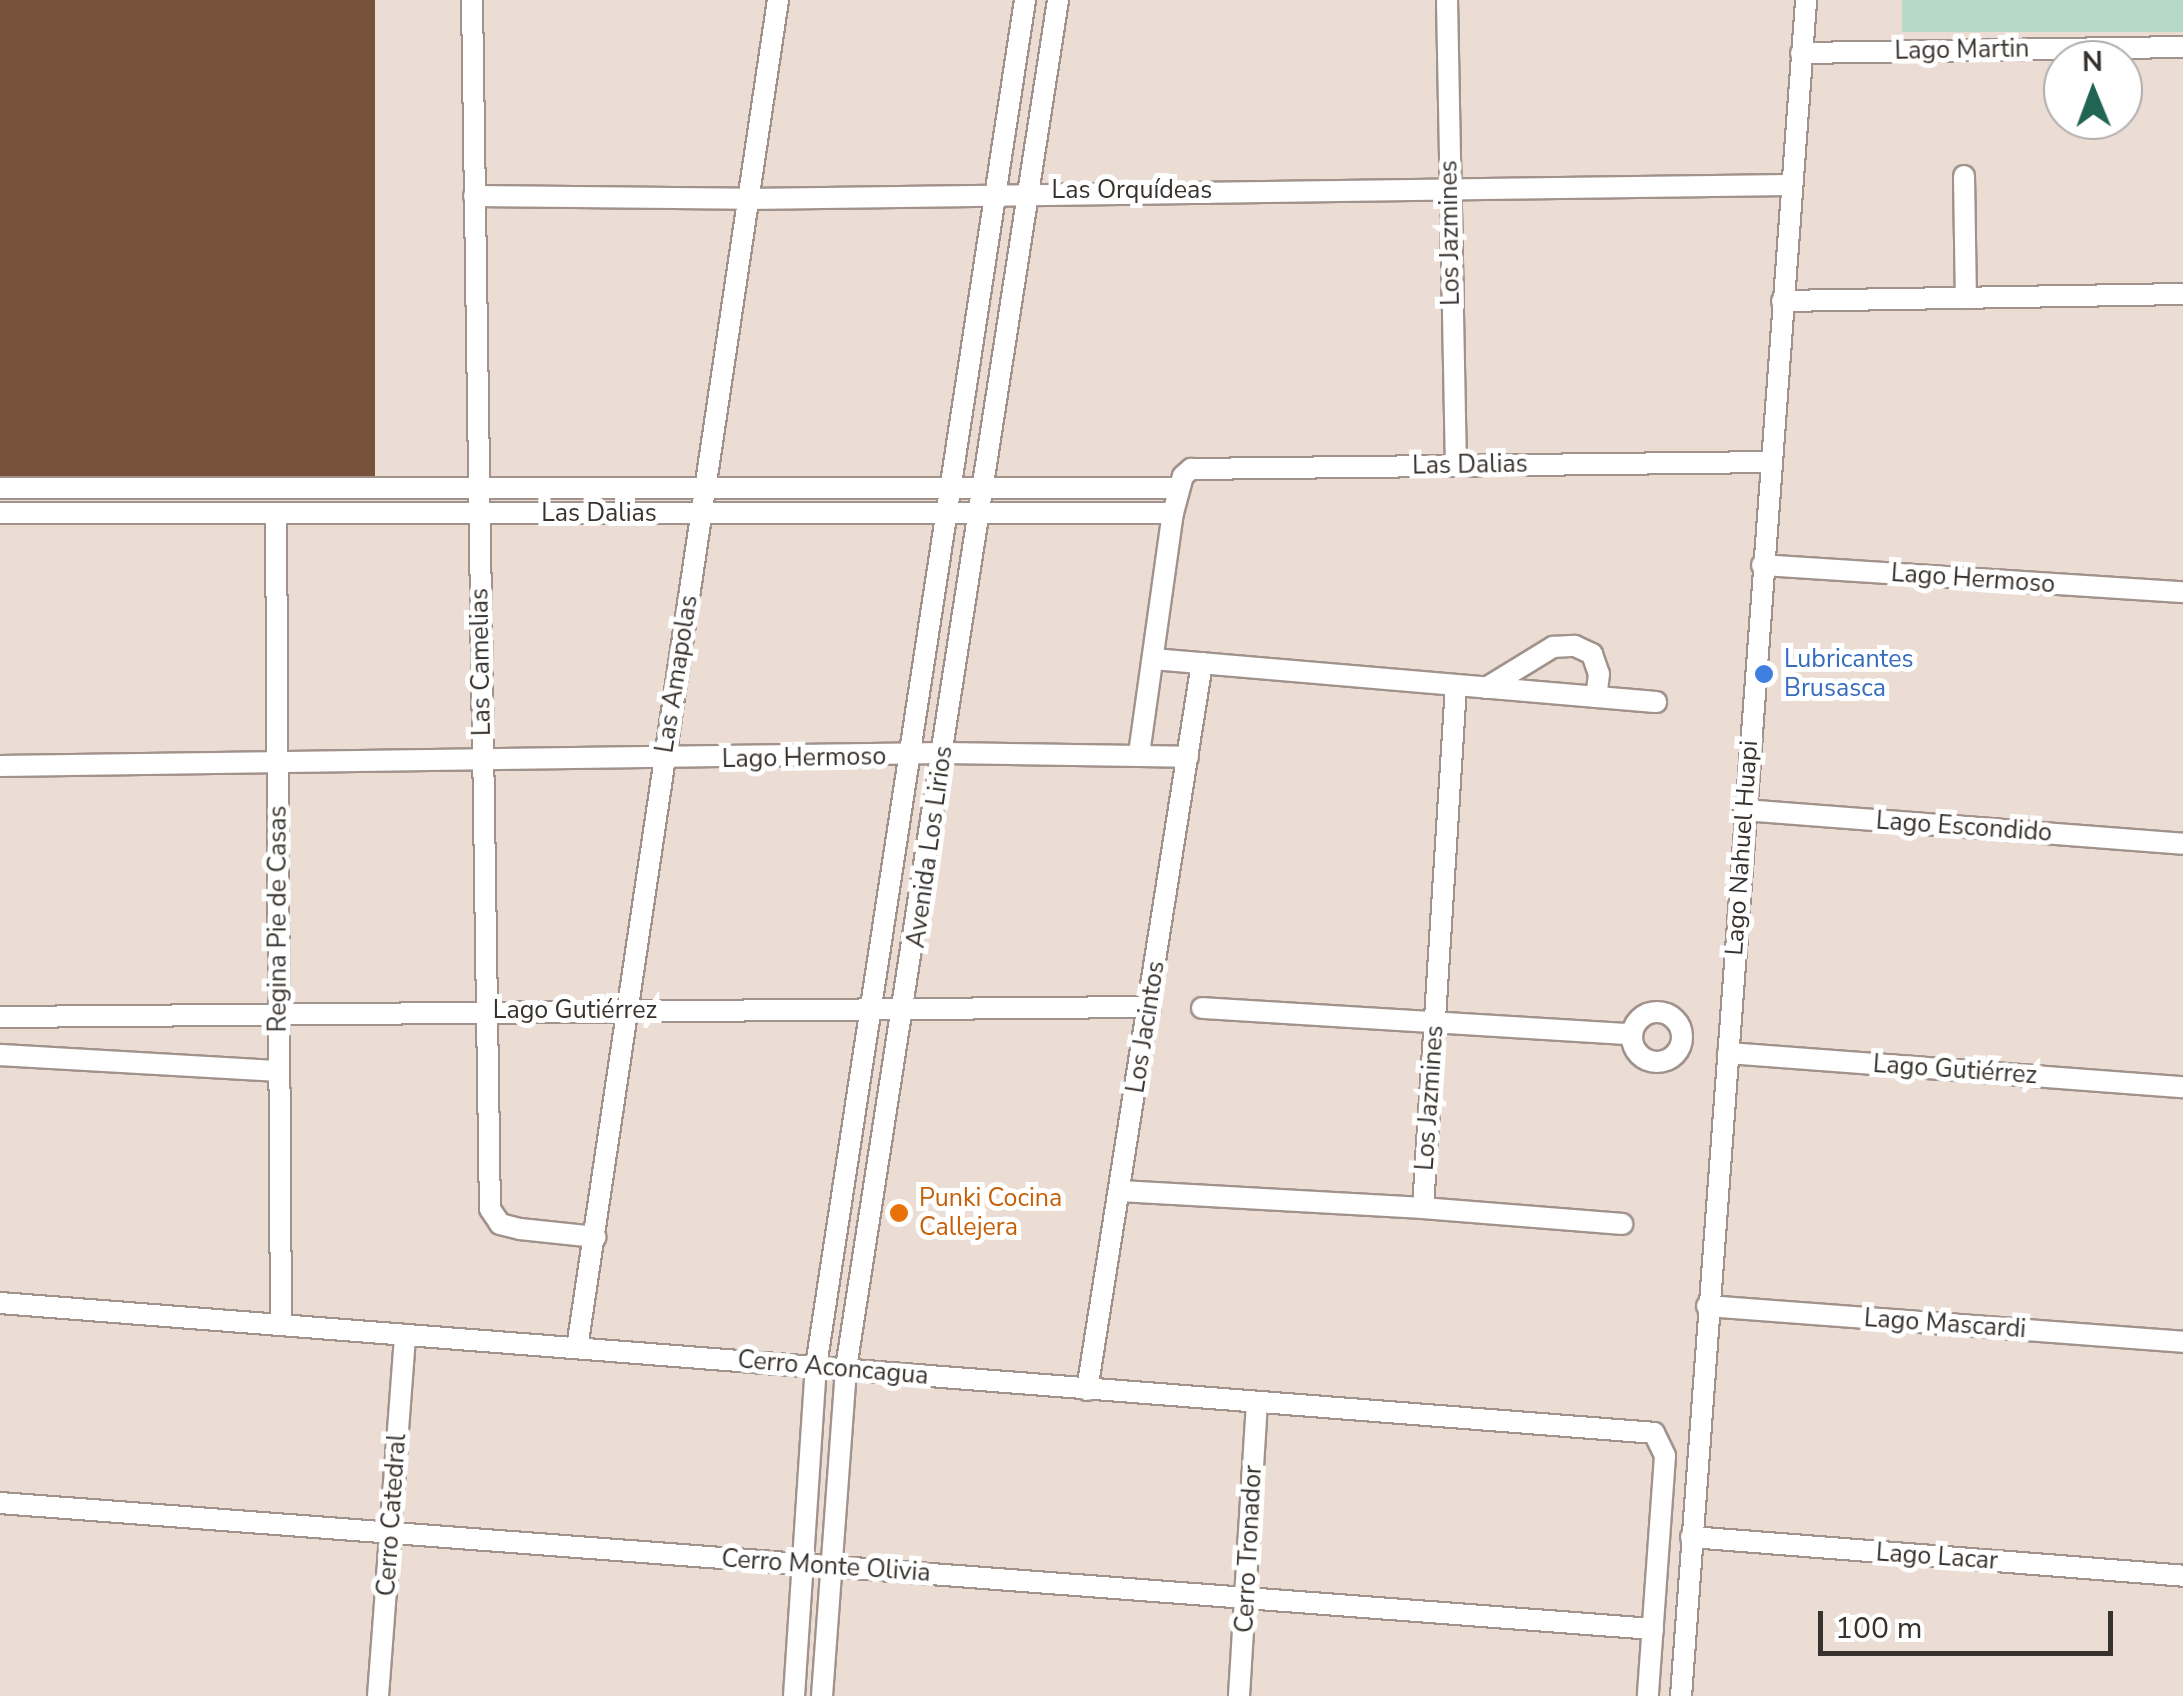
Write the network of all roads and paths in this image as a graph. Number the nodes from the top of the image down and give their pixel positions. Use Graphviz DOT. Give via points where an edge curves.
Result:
graph roads {
  1 [pos="472,0"];
  2 [pos="778,0"];
  3 [pos="1024,0"];
  4 [pos="1058,0"];
  5 [pos="1447,0"];
  6 [pos="1806,0"];
  7 [pos="2183,47"];
  8 [pos="1801,52"];
  9 [pos="1964,176"];
  10 [pos="1790,185"];
  11 [pos="1448,188"];
  12 [pos="1028,190"];
  13 [pos="992,192"];
  14 [pos="474,196"];
  15 [pos="748,199"];
  16 [pos="2183,294"];
  17 [pos="1966,298"];
  18 [pos="1782,301"];
  19 [pos="1772,462"];
  20 [pos="1456,465"];
  21 [pos="0,488"];
  22 [pos="478,488"];
  23 [pos="706,488"];
  24 [pos="948,488"];
  25 [pos="980,488"];
  26 [pos="1178,488"];
  27 [pos="944,512"];
  28 [pos="976,512"];
  29 [pos="0,513"];
  30 [pos="276,513"];
  31 [pos="478,513"];
  32 [pos="702,513"];
  33 [pos="1173,513"];
  34 [pos="1762,565"];
  35 [pos="2183,592"];
  36 [pos="1153,658"];
  37 [pos="1202,663"];
  38 [pos="1456,686"];
  39 [pos="1486,688"];
  40 [pos="1596,697"];
  41 [pos="1656,702"];
  42 [pos="944,753"];
  43 [pos="1139,754"];
  44 [pos="906,757"];
  45 [pos="1188,757"];
  46 [pos="664,760"];
  47 [pos="484,763"];
  48 [pos="277,765"];
  49 [pos="0,766"];
  50 [pos="1744,810"];
  51 [pos="2183,844"];
  52 [pos="1150,1007"];
  53 [pos="873,1008"];
  54 [pos="906,1008"];
  55 [pos="1202,1008"];
  56 [pos="628,1009"];
  57 [pos="488,1010"];
  58 [pos="278,1013"];
  59 [pos="0,1017"];
  60 [pos="1435,1019"];
  61 [pos="1632,1034"];
  62 [pos="1728,1053"];
  63 [pos="0,1055"];
  64 [pos="279,1072"];
  65 [pos="2183,1088"];
  66 [pos="1121,1191"];
  67 [pos="1423,1208"];
  68 [pos="1622,1224"];
  69 [pos="596,1237"];
  70 [pos="0,1303"];
  71 [pos="1708,1306"];
  72 [pos="280,1325"];
  73 [pos="405,1335"];
  74 [pos="2183,1342"];
  75 [pos="577,1348"];
  76 [pos="816,1366"];
  77 [pos="846,1368"];
  78 [pos="1088,1390"];
  79 [pos="1257,1403"];
  80 [pos="0,1503"];
  81 [pos="390,1533"];
  82 [pos="1691,1538"];
  83 [pos="804,1564"];
  84 [pos="832,1566"];
  85 [pos="2183,1576"];
  86 [pos="1246,1598"];
  87 [pos="1653,1629"];
  88 [pos="378,1696"];
  89 [pos="794,1696"];
  90 [pos="822,1696"];
  91 [pos="1239,1696"];
  92 [pos="1648,1696"];
  93 [pos="1681,1696"];
  1 -- 14 [label="street, Las Camelias"];
  2 -- 15 [label="street, Las Amapolas"];
  3 -- 13 [label="street, Avenida Los Lirios"];
  4 -- 12 [label="street, Avenida Los Lirios"];
  5 -- 11 [label="street, Los Jazmines"];
  6 -- 8 [label="street, Lago Nahuel Huapi"];
  7 -- 8 [label="street, Lago Martin"];
  8 -- 10 [label="street, Lago Nahuel Huapi"];
  9 -- 17 [label="street"];
  10 -- 11 [label="street, Las Orquídeas"];
  10 -- 18 [label="street, Lago Nahuel Huapi"];
  11 -- 12 [label="street, Las Orquídeas"];
  11 -- 20 [label="street, Los Jazmines"];
  12 -- 13 [label="street, Las Orquídeas"];
  12 -- 25 [label="street, Avenida Los Lirios"];
  13 -- 15 [label="street, Las Orquídeas"];
  13 -- 24 [label="street, Avenida Los Lirios"];
  14 -- 15 [label="street, Las Orquídeas"];
  14 -- 22 [label="street, Las Camelias"];
  15 -- 23 [label="street, Las Amapolas"];
  16 -- 17 [label="street"];
  17 -- 18 [label="street"];
  18 -- 19 [label="street, Lago Nahuel Huapi"];
  19 -- 20 [label="street, Las Dalias"];
  19 -- 34 [label="street, Lago Nahuel Huapi"];
  20 -- 26 [label="street, Las Dalias" via="1192,469"];
  21 -- 22 [label="street, Las Dalias"];
  22 -- 23 [label="street, Las Dalias"];
  22 -- 31 [label="street, Las Camelias"];
  23 -- 24 [label="street, Las Dalias"];
  23 -- 32 [label="street, Las Amapolas"];
  24 -- 25 [label="street, Las Dalias"];
  24 -- 27 [label="street, Avenida Los Lirios"];
  25 -- 26 [label="street, Las Dalias"];
  25 -- 28 [label="street, Avenida Los Lirios"];
  26 -- 33 [label="street"];
  27 -- 28 [label="street, Las Dalias"];
  27 -- 32 [label="street, Las Dalias"];
  27 -- 44 [label="street, Avenida Los Lirios"];
  28 -- 33 [label="street, Las Dalias"];
  28 -- 42 [label="street, Avenida Los Lirios"];
  29 -- 30 [label="street, Las Dalias"];
  30 -- 31 [label="street, Las Dalias"];
  30 -- 48 [label="street, Regina Pie de Casas"];
  31 -- 32 [label="street, Las Dalias"];
  31 -- 47 [label="street, Las Camelias"];
  32 -- 46 [label="street, Las Amapolas"];
  33 -- 36 [label="street"];
  34 -- 35 [label="street, Lago Hermoso"];
  34 -- 50 [label="street, Lago Nahuel Huapi"];
  36 -- 37 [label="street"];
  36 -- 43 [label="street"];
  37 -- 38 [label="street"];
  37 -- 45 [label="street, Los Jacintos"];
  38 -- 39 [label="street"];
  38 -- 60 [label="street, Los Jazmines"];
  39 -- 40 [label="street"];
  39 -- 40 [label="street" via="1553,647 1576,646 1592,654 1599,674"];
  40 -- 41 [label="street"];
  42 -- 43 [label="street, Lago Hermoso"];
  42 -- 44 [label="street, Lago Hermoso"];
  42 -- 54 [label="street, Avenida Los Lirios"];
  43 -- 45 [label="street, Lago Hermoso"];
  44 -- 46 [label="street, Lago Hermoso"];
  44 -- 53 [label="street, Avenida Los Lirios"];
  45 -- 52 [label="street, Los Jacintos"];
  46 -- 47 [label="street, Lago Hermoso"];
  46 -- 56 [label="street, Las Amapolas"];
  47 -- 48 [label="street, Lago Hermoso"];
  47 -- 57 [label="street, Las Camelias"];
  48 -- 49 [label="street, Lago Hermoso"];
  48 -- 58 [label="street, Regina Pie de Casas"];
  50 -- 51 [label="street, Lago Escondido"];
  50 -- 62 [label="street, Lago Nahuel Huapi"];
  52 -- 54 [label="street, Lago Gutiérrez"];
  52 -- 66 [label="street, Los Jacintos"];
  53 -- 54 [label="street, Lago Gutiérrez"];
  53 -- 56 [label="street, Lago Gutiérrez"];
  53 -- 76 [label="street, Avenida Los Lirios"];
  54 -- 77 [label="street, Avenida Los Lirios"];
  55 -- 60 [label="street"];
  56 -- 57 [label="street, Lago Gutiérrez"];
  56 -- 69 [label="street, Las Amapolas"];
  57 -- 58 [label="street, Lago Gutiérrez"];
  57 -- 69 [label="street, Las Camelias" via="490,1210 500,1224"];
  58 -- 59 [label="street, Lago Gutiérrez"];
  58 -- 64 [label="street, Regina Pie de Casas"];
  60 -- 61 [label="street"];
  60 -- 67 [label="street, Los Jazmines"];
  62 -- 65 [label="street, Lago Gutiérrez"];
  62 -- 71 [label="street, Lago Nahuel Huapi"];
  63 -- 64 [label="street"];
  64 -- 72 [label="street, Regina Pie de Casas"];
  66 -- 67 [label="street, Los Jazmines"];
  66 -- 78 [label="street, Los Jacintos"];
  67 -- 68 [label="street"];
  69 -- 75 [label="street, Las Amapolas"];
  70 -- 72 [label="street, Cerro Aconcagua"];
  71 -- 74 [label="street, Lago Mascardi"];
  71 -- 82 [label="street, Lago Nahuel Huapi"];
  72 -- 73 [label="street, Cerro Aconcagua"];
  73 -- 75 [label="street, Cerro Aconcagua"];
  73 -- 81 [label="street, Cerro Catedral"];
  75 -- 76 [label="street, Cerro Aconcagua"];
  76 -- 77 [label="street, Cerro Aconcagua"];
  76 -- 83 [label="street, Avenida Los Lirios"];
  77 -- 78 [label="street, Cerro Aconcagua"];
  77 -- 84 [label="street, Avenida Los Lirios"];
  78 -- 79 [label="street, Cerro Aconcagua"];
  79 -- 86 [label="street, Cerro Tronador"];
  79 -- 87 [label="street, Cerro Aconcagua" via="1642,1430 1662,1441"];
  80 -- 81 [label="street, Cerro Monte Olivia"];
  81 -- 83 [label="street, Cerro Monte Olivia"];
  81 -- 88 [label="street, Cerro Catedral"];
  82 -- 85 [label="street, Lago Lacar"];
  82 -- 93 [label="street, Lago Nahuel Huapi"];
  83 -- 84 [label="street, Cerro Monte Olivia"];
  83 -- 89 [label="street, Avenida Los Lirios"];
  84 -- 86 [label="street, Cerro Monte Olivia"];
  84 -- 90 [label="street, Avenida Los Lirios"];
  86 -- 87 [label="street, Cerro Monte Olivia"];
  86 -- 91 [label="street, Cerro Tronador"];
  87 -- 92 [label="street"];
}
